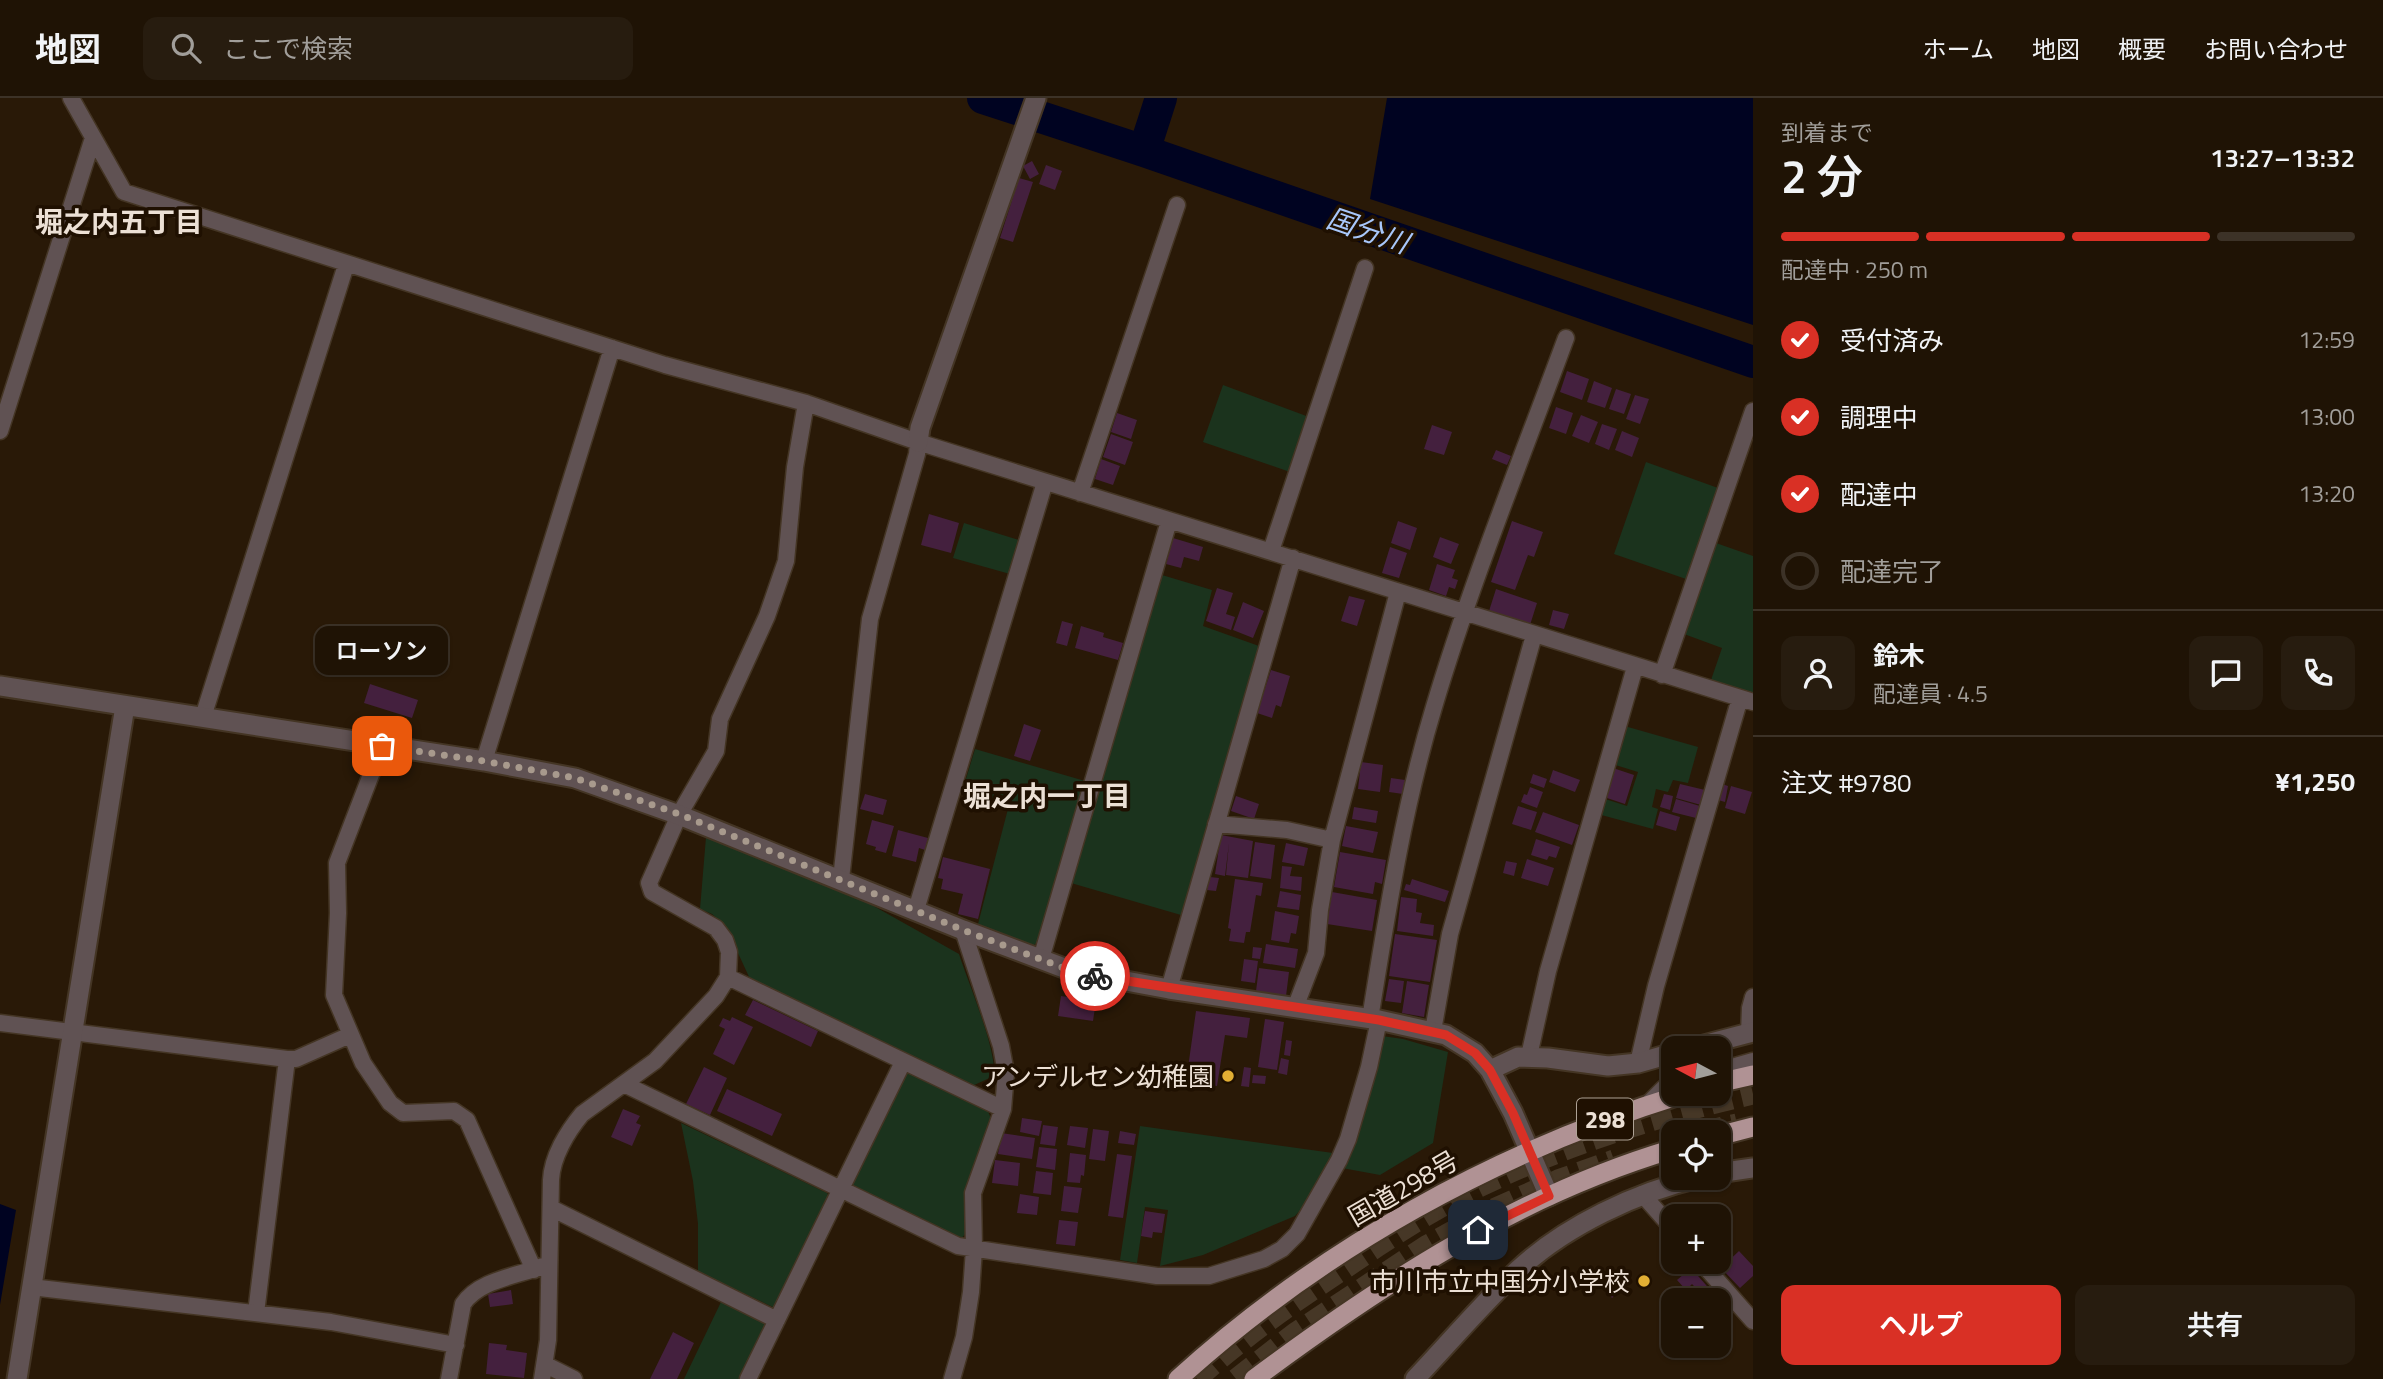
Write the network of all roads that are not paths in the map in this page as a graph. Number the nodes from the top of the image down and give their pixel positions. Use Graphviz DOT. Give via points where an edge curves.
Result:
graph roads {
  1 [pos="71,98"];
  2 [pos="1036,98"];
  3 [pos="93,138"];
  4 [pos="1177,205"];
  5 [pos="346,265"];
  6 [pos="1365,268"];
  7 [pos="1566,338"];
  8 [pos="612,348"];
  9 [pos="806,403"];
  10 [pos="1753,411"];
  11 [pos="0,431"];
  12 [pos="918,442"];
  13 [pos="1045,482"];
  14 [pos="1080,492"];
  15 [pos="1169,521"];
  16 [pos="1271,551"];
  17 [pos="1293,558"];
  18 [pos="1398,592"];
  19 [pos="1465,613"];
  20 [pos="1534,635"];
  21 [pos="1635,667"];
  22 [pos="1662,675"];
  23 [pos="0,686"];
  24 [pos="1746,700"];
  25 [pos="125,706"];
  26 [pos="203,717"];
  27 [pos="382,746"];
  28 [pos="484,761"];
  29 [pos="679,814"];
  30 [pos="1216,824"];
  31 [pos="1332,840"];
  32 [pos="841,879"];
  33 [pos="916,910"];
  34 [pos="963,930"];
  35 [pos="1041,959"];
  36 [pos="728,976"];
  37 [pos="1169,989"];
  38 [pos="1753,998"];
  39 [pos="1295,1008"];
  40 [pos="1375,1019"];
  41 [pos="0,1023"];
  42 [pos="1433,1031"];
  43 [pos="71,1032"];
  44 [pos="1751,1033"];
  45 [pos="350,1035"];
  46 [pos="1731,1038"];
  47 [pos="1529,1056"];
  48 [pos="1661,1056"];
  49 [pos="287,1059"];
  50 [pos="1753,1061"];
  51 [pos="903,1062"];
  52 [pos="1638,1063"];
  53 [pos="1731,1067"];
  54 [pos="1490,1070"];
  55 [pos="1753,1075"];
  56 [pos="1731,1080"];
  57 [pos="624,1084"];
  58 [pos="1661,1091"];
  59 [pos="1661,1101"];
  60 [pos="1647,1105"];
  61 [pos="1003,1109"];
  62 [pos="1753,1128"];
  63 [pos="1731,1133"];
  64 [pos="1529,1150"];
  65 [pos="1661,1153"];
  66 [pos="1753,1168"];
  67 [pos="1731,1172"];
  68 [pos="841,1189"];
  69 [pos="1661,1189"];
  70 [pos="1643,1194"];
  71 [pos="1549,1196"];
  72 [pos="551,1208"];
  73 [pos="1661,1215"];
  74 [pos="974,1249"];
  75 [pos="541,1267"];
  76 [pos="1712,1274"];
  77 [pos="31,1287"];
  78 [pos="256,1312"];
  79 [pos="777,1320"];
  80 [pos="1753,1321"];
  81 [pos="456,1345"];
  82 [pos="544,1372"];
  83 [pos="17,1379"];
  84 [pos="449,1379"];
  85 [pos="574,1379"];
  86 [pos="748,1379"];
  87 [pos="952,1379"];
  88 [pos="1178,1379"];
  89 [pos="1254,1379"];
  90 [pos="1415,1379"];
  1 -- 3 [label="street"];
  2 -- 12 [label="street"];
  3 -- 5 [label="street" via="124,192"];
  3 -- 11 [label="street"];
  4 -- 14 [label="street"];
  5 -- 8 [label="street"];
  5 -- 26 [label="street"];
  6 -- 16 [label="street"];
  7 -- 19 [label="street"];
  8 -- 9 [label="street"];
  8 -- 28 [label="street"];
  9 -- 12 [label="street"];
  9 -- 29 [label="street" via="786,561 720,719 716,751"];
  10 -- 22 [label="street"];
  12 -- 13 [label="street"];
  12 -- 32 [label="street" via="870,619"];
  13 -- 14 [label="street"];
  13 -- 33 [label="street"];
  14 -- 15 [label="street"];
  15 -- 16 [label="street"];
  15 -- 35 [label="street"];
  16 -- 17 [label="street"];
  17 -- 18 [label="street"];
  17 -- 30 [label="street"];
  18 -- 19 [label="street"];
  18 -- 31 [label="street"];
  19 -- 20 [label="street"];
  19 -- 40 [label="street" via="1404,822"];
  20 -- 21 [label="street"];
  20 -- 42 [label="street" via="1450,934"];
  21 -- 22 [label="street"];
  21 -- 47 [label="street" via="1548,971"];
  22 -- 24 [label="street"];
  23 -- 25 [label="street"];
  24 -- 52 [label="street" via="1656,986"];
  25 -- 26 [label="street"];
  25 -- 43 [label="street"];
  26 -- 27 [label="street"];
  27 -- 28 [label="street"];
  27 -- 45 [label="street" via="337,863 334,995"];
  28 -- 29 [label="street" via="575,778"];
  29 -- 32 [label="street"];
  29 -- 36 [label="street" via="649,883 652,892 716,928 729,951"];
  30 -- 31 [label="street" via="1287,830"];
  30 -- 37 [label="street"];
  31 -- 39 [label="street" via="1316,953"];
  32 -- 33 [label="street"];
  33 -- 34 [label="street"];
  34 -- 35 [label="street"];
  34 -- 61 [label="street" via="1001,1046 1006,1073"];
  35 -- 37 [label="street" via="1072,971"];
  36 -- 51 [label="street"];
  36 -- 57 [label="street" via="716,996 654,1061"];
  37 -- 39 [label="street"];
  38 -- 44 [label="street"];
  39 -- 40 [label="street"];
  40 -- 42 [label="street"];
  40 -- 74 [label="street" via="1356,1116 1339,1160 1297,1234 1264,1259 1209,1276 1181,1277"];
  41 -- 43 [label="street"];
  42 -- 54 [label="street" via="1462,1044"];
  43 -- 49 [label="street"];
  43 -- 77 [label="street"];
  44 -- 46 [label="street"];
  45 -- 49 [label="street"];
  45 -- 75 [label="street" via="375,1084 403,1113 454,1111 467,1120"];
  47 -- 52 [label="street" via="1608,1066"];
  47 -- 54 [label="street"];
  48 -- 52 [label="street"];
  49 -- 78 [label="street"];
  50 -- 53 [label="street"];
  51 -- 61 [label="street"];
  51 -- 68 [label="street"];
  54 -- 64 [label="street"];
  55 -- 56 [label="highway"];
  57 -- 68 [label="street"];
  57 -- 72 [label="street" via="589,1107 573,1125 551,1169"];
  58 -- 60 [label="street"];
  59 -- 60 [label="highway, 国道298号 / 298"];
  60 -- 64 [label="highway, 国道298号 / 298"];
  61 -- 74 [label="street" via="973,1193"];
  62 -- 63 [label="highway"];
  64 -- 71 [label="street"];
  64 -- 88 [label="highway, 国道298号 / 298" via="1411,1211 1325,1266 1239,1326"];
  65 -- 71 [label="highway, 298"];
  66 -- 67 [label="street"];
  68 -- 74 [label="street" via="958,1246"];
  68 -- 79 [label="street"];
  69 -- 70 [label="street"];
  70 -- 73 [label="street"];
  70 -- 90 [label="street" via="1565,1234 1520,1268"];
  71 -- 89 [label="highway, 298" via="1433,1257"];
  72 -- 75 [label="street"];
  72 -- 79 [label="street"];
  74 -- 87 [label="street" via="964,1337"];
  75 -- 81 [label="street" via="482,1287 467,1297"];
  75 -- 82 [label="street"];
  76 -- 80 [label="street"];
  77 -- 78 [label="street"];
  77 -- 83 [label="street"];
  78 -- 81 [label="street"];
  79 -- 86 [label="street"];
  81 -- 84 [label="street"];
  82 -- 85 [label="street"];
}
